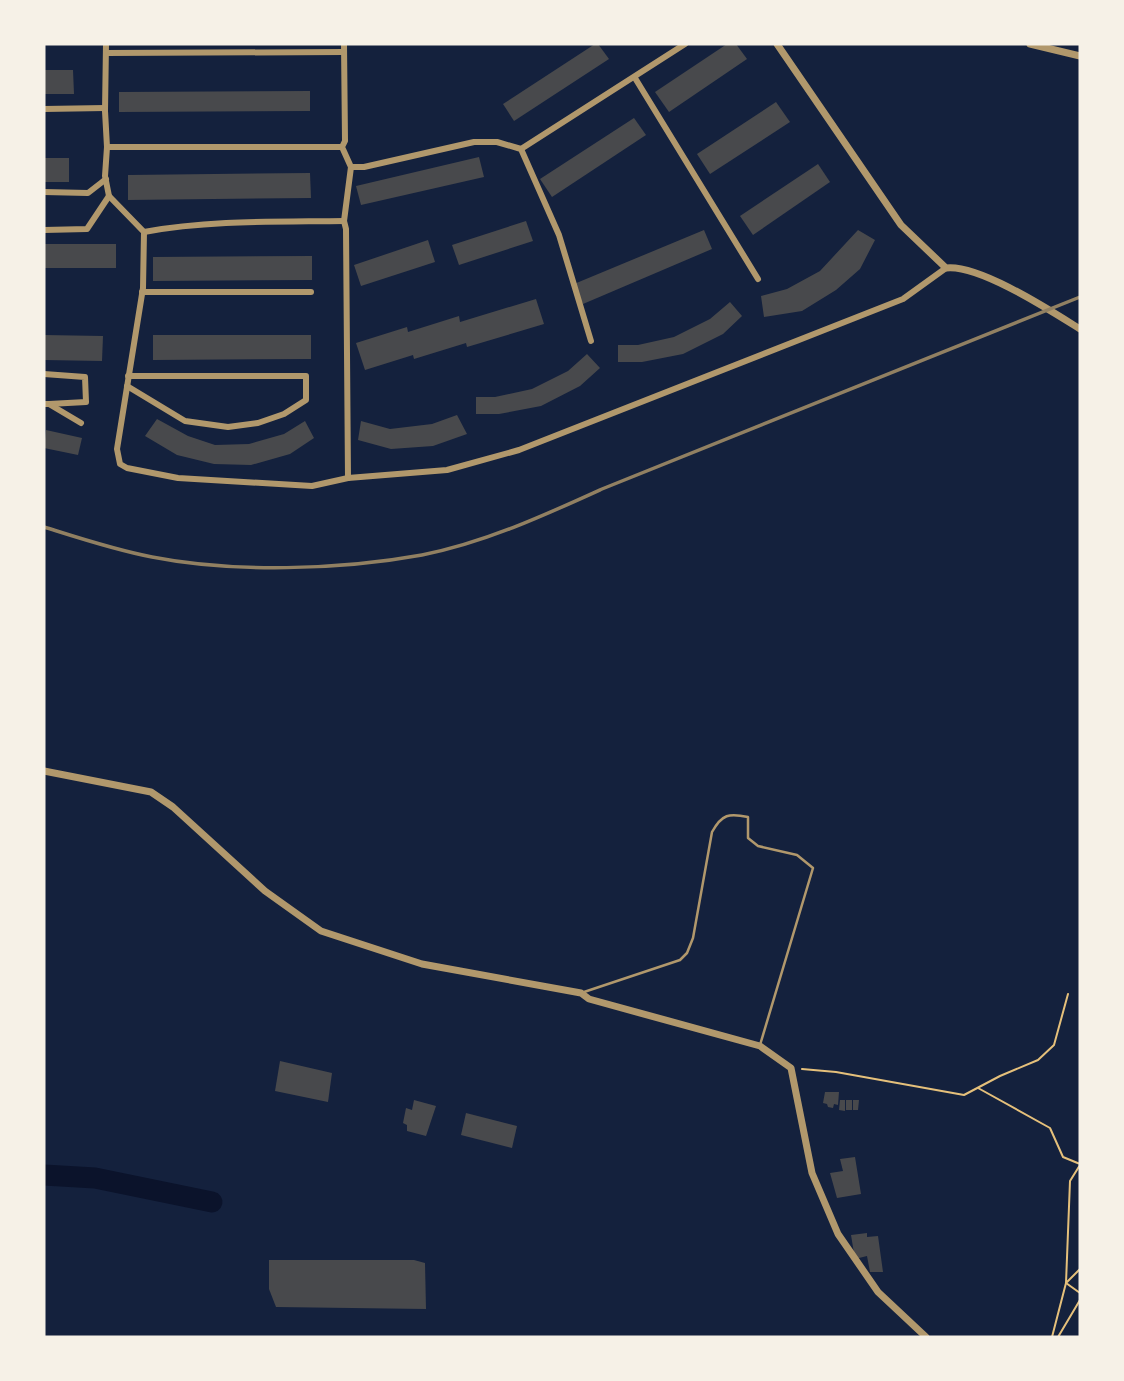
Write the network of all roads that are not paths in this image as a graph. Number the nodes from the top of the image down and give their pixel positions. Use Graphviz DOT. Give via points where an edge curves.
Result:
graph roads {
  1 [pos="106,44"];
  2 [pos="685,44"];
  3 [pos="777,44"];
  4 [pos="1030,44"];
  5 [pos="344,48"];
  6 [pos="106,52"];
  7 [pos="1080,56"];
  8 [pos="635,78"];
  9 [pos="105,108"];
  10 [pos="44,109"];
  11 [pos="107,147"];
  12 [pos="342,147"];
  13 [pos="521,149"];
  14 [pos="351,167"];
  15 [pos="106,179"];
  16 [pos="44,192"];
  17 [pos="109,196"];
  18 [pos="344,221"];
  19 [pos="44,230"];
  20 [pos="144,232"];
  21 [pos="946,268"];
  22 [pos="758,279"];
  23 [pos="142,292"];
  24 [pos="311,292"];
  25 [pos="1080,329"];
  26 [pos="591,341"];
  27 [pos="44,374"];
  28 [pos="128,376"];
  29 [pos="127,386"];
  30 [pos="46,404"];
  31 [pos="81,423"];
  32 [pos="348,478"];
  33 [pos="44,771"];
  34 [pos="581,993"];
  35 [pos="760,1046"];
  36 [pos="926,1337"];
  1 -- 6 [label="street"];
  2 -- 8 [label="street"];
  3 -- 21 [label="street" via="901,225"];
  4 -- 7 [label="street"];
  5 -- 6 [label="street"];
  5 -- 12 [label="street"];
  6 -- 9 [label="street"];
  8 -- 13 [label="street"];
  8 -- 22 [label="street"];
  9 -- 10 [label="street"];
  9 -- 11 [label="street"];
  11 -- 12 [label="street"];
  11 -- 15 [label="street"];
  12 -- 14 [label="street"];
  13 -- 14 [label="street" via="474,142"];
  13 -- 26 [label="street" via="559,235"];
  14 -- 18 [label="street"];
  15 -- 16 [label="street" via="88,193"];
  15 -- 17 [label="street"];
  17 -- 19 [label="street" via="87,229"];
  17 -- 20 [label="street"];
  18 -- 20 [label="street" via="235,222"];
  18 -- 32 [label="street"];
  20 -- 23 [label="street"];
  21 -- 25 [label="street" via="958,266 1022,293"];
  21 -- 32 [label="street" via="904,299 519,450 447,470"];
  23 -- 24 [label="street"];
  23 -- 28 [label="street"];
  27 -- 30 [label="street" via="85,377 86,402"];
  28 -- 29 [label="street"];
  28 -- 29 [label="street" via="306,376 306,400 271,419 228,427 185,421"];
  29 -- 32 [label="street" via="117,449 120,464 127,468 178,478 312,486"];
  30 -- 31 [label="street"];
  33 -- 34 [label="street" via="151,792 265,891 321,931 422,964"];
  34 -- 35 [label="street"];
  34 -- 35 [label="lane" via="680,960 687,953 712,832 720,818 732,813 748,817 748,838 758,846 797,855 814,868"];
  35 -- 36 [label="street" via="791,1068 812,1173 838,1234 878,1292"];
}
